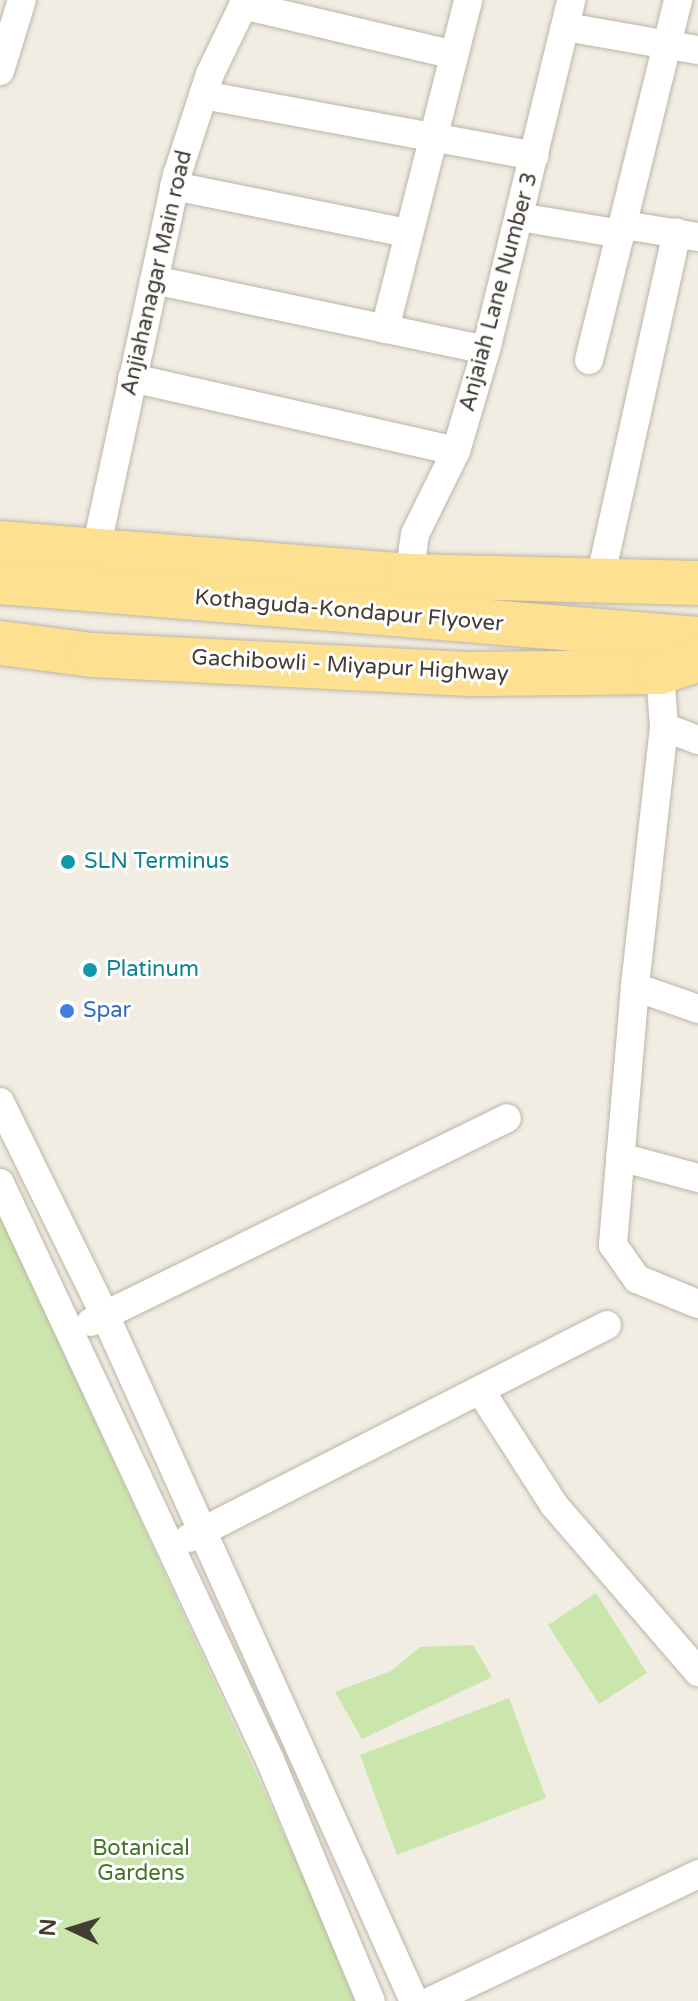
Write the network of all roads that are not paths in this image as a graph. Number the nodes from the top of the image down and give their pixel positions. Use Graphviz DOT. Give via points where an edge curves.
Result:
graph roads {
  1 [pos="22,0"];
  2 [pos="468,0"];
  3 [pos="678,0"];
  4 [pos="244,2"];
  5 [pos="568,14"];
  6 [pos="669,45"];
  7 [pos="698,50"];
  8 [pos="454,55"];
  9 [pos="0,71"];
  10 [pos="203,95"];
  11 [pos="432,138"];
  12 [pos="534,156"];
  13 [pos="174,186"];
  14 [pos="519,217"];
  15 [pos="623,230"];
  16 [pos="408,233"];
  17 [pos="688,235"];
  18 [pos="154,280"];
  19 [pos="385,329"];
  20 [pos="486,350"];
  21 [pos="589,360"];
  22 [pos="132,378"];
  23 [pos="456,451"];
  24 [pos="0,543"];
  25 [pos="95,554"];
  26 [pos="409,576"];
  27 [pos="696,576"];
  28 [pos="0,582"];
  29 [pos="599,584"];
  30 [pos="698,639"];
  31 [pos="0,643"];
  32 [pos="671,656"];
  33 [pos="664,727"];
  34 [pos="698,740"];
  35 [pos="635,987"];
  36 [pos="698,1009"];
  37 [pos="0,1102"];
  38 [pos="507,1118"];
  39 [pos="620,1157"];
  40 [pos="698,1178"];
  41 [pos="0,1183"];
  42 [pos="698,1304"];
  43 [pos="105,1315"];
  44 [pos="607,1325"];
  45 [pos="70,1333"];
  46 [pos="480,1390"];
  47 [pos="204,1531"];
  48 [pos="171,1548"];
  49 [pos="698,1672"];
  50 [pos="698,1874"];
  51 [pos="371,2001"];
  52 [pos="414,2001"];
  53 [pos="431,2001"];
  1 -- 9 [label="street"];
  2 -- 8 [label="street"];
  3 -- 6 [label="street"];
  4 -- 8 [label="street"];
  4 -- 10 [label="street, Anjiahanagar Main road"];
  5 -- 6 [label="street"];
  5 -- 12 [label="street, Anjaiah Lane Number 3"];
  6 -- 7 [label="street"];
  6 -- 15 [label="street"];
  8 -- 11 [label="street"];
  10 -- 11 [label="street"];
  10 -- 13 [label="street, Anjiahanagar Main road"];
  11 -- 12 [label="street"];
  11 -- 16 [label="street"];
  12 -- 14 [label="street, Anjaiah Lane Number 3"];
  13 -- 16 [label="street"];
  13 -- 18 [label="street, Anjiahanagar Main road"];
  14 -- 15 [label="street"];
  14 -- 20 [label="street, Anjaiah Lane Number 3"];
  15 -- 17 [label="street"];
  15 -- 21 [label="street"];
  16 -- 19 [label="street"];
  17 -- 29 [label="street"];
  18 -- 19 [label="street"];
  18 -- 22 [label="street, Anjiahanagar Main road"];
  19 -- 20 [label="street"];
  20 -- 23 [label="street, Anjaiah Lane Number 3"];
  22 -- 23 [label="street"];
  22 -- 25 [label="street, Anjiahanagar Main road"];
  23 -- 26 [label="street, Anjaiah Lane Number 3" via="431,491"];
  24 -- 25 [label="main road"];
  25 -- 26 [label="main road"];
  26 -- 29 [label="main road"];
  27 -- 29 [label="main road"];
  28 -- 32 [label="main road, Kothaguda-Kondapur Flyover"];
  30 -- 32 [label="main road, Kothaguda-Kondapur Flyover"];
  31 -- 32 [label="main road, Gachibowli - Miyapur Highway" via="92,655 473,674"];
  32 -- 33 [label="street"];
  33 -- 34 [label="street"];
  33 -- 35 [label="street"];
  35 -- 36 [label="street"];
  35 -- 39 [label="street"];
  37 -- 43 [label="street"];
  38 -- 43 [label="street"];
  39 -- 40 [label="street"];
  39 -- 42 [label="street" via="611,1223 622,1263 659,1292"];
  41 -- 45 [label="street"];
  43 -- 45 [label="street"];
  43 -- 47 [label="street"];
  44 -- 46 [label="street"];
  45 -- 48 [label="street"];
  46 -- 47 [label="street"];
  46 -- 49 [label="street" via="554,1505"];
  47 -- 48 [label="street"];
  47 -- 52 [label="street"];
  48 -- 51 [label="street"];
  50 -- 53 [label="street"];
}
